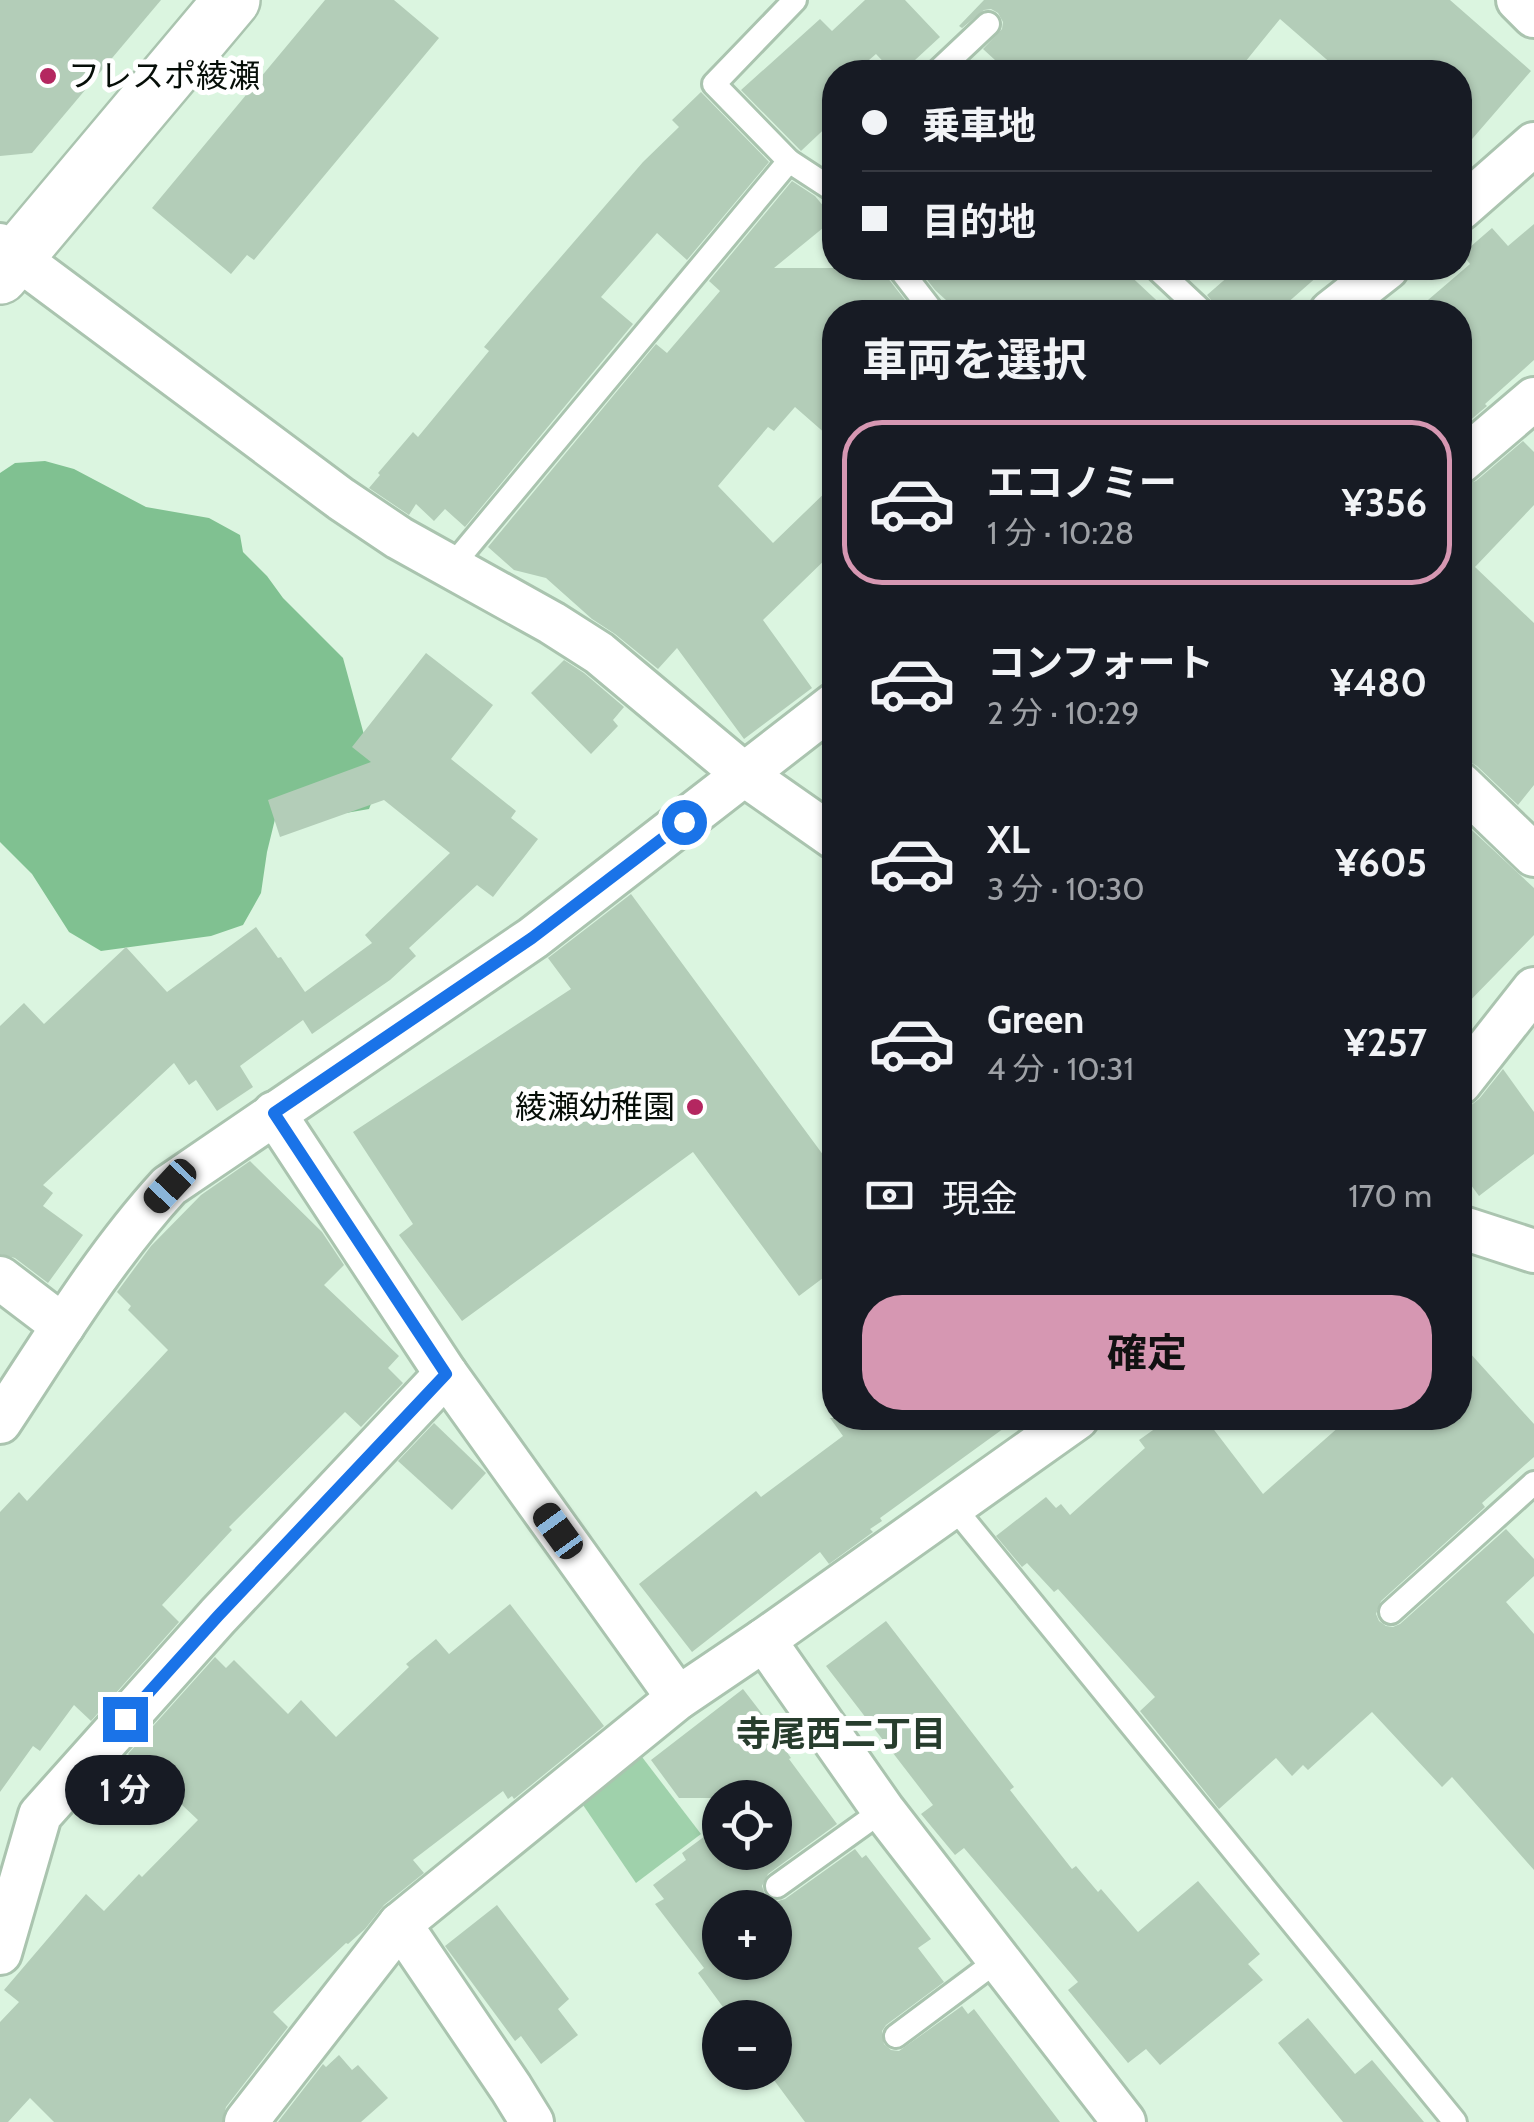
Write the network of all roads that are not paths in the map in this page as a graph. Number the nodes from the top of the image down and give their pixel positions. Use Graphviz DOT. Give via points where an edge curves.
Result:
graph roads {
  1 [pos="232,0"];
  2 [pos="795,0"];
  3 [pos="1518,0"];
  4 [pos="1534,16"];
  5 [pos="988,24"];
  6 [pos="954,60"];
  7 [pos="1534,144"];
  8 [pos="789,161"];
  9 [pos="822,182"];
  10 [pos="1472,198"];
  11 [pos="5,260"];
  12 [pos="908,280"];
  13 [pos="1169,280"];
  14 [pos="1372,280"];
  15 [pos="924,300"];
  16 [pos="1189,300"];
  17 [pos="1347,300"];
  18 [pos="1534,399"];
  19 [pos="1472,452"];
  20 [pos="451,568"];
  21 [pos="822,714"];
  22 [pos="745,776"];
  23 [pos="1472,796"];
  24 [pos="822,829"];
  25 [pos="1534,855"];
  26 [pos="1534,989"];
  27 [pos="1472,1068"];
  28 [pos="274,1113"];
  29 [pos="1472,1231"];
  30 [pos="1534,1251"];
  31 [pos="0,1278"];
  32 [pos="63,1326"];
  33 [pos="446,1374"];
  34 [pos="0,1422"];
  35 [pos="1060,1430"];
  36 [pos="1534,1483"];
  37 [pos="952,1506"];
  38 [pos="1391,1612"];
  39 [pos="764,1640"];
  40 [pos="678,1698"];
  41 [pos="883,1810"];
  42 [pos="777,1886"];
  43 [pos="400,1924"];
  44 [pos="0,1953"];
  45 [pos="998,1960"];
  46 [pos="896,2036"];
  47 [pos="1107,2116"];
  48 [pos="246,2122"];
  49 [pos="532,2122"];
  50 [pos="1454,2122"];
  1 -- 11 [label="street"];
  2 -- 8 [label="lane" via="714,84"];
  3 -- 4 [label="street"];
  5 -- 6 [label="lane"];
  7 -- 10 [label="street"];
  8 -- 9 [label="lane"];
  8 -- 20 [label="lane"];
  11 -- 20 [label="street" via="341,499"];
  12 -- 15 [label="lane"];
  13 -- 16 [label="lane"];
  14 -- 17 [label="street"];
  18 -- 19 [label="street"];
  20 -- 22 [label="street" via="599,653"];
  21 -- 22 [label="street"];
  22 -- 24 [label="street"];
  22 -- 28 [label="street" via="532,938"];
  23 -- 25 [label="street"];
  26 -- 27 [label="street"];
  28 -- 32 [label="street" via="170,1186"];
  28 -- 33 [label="street"];
  29 -- 30 [label="street"];
  31 -- 32 [label="street"];
  32 -- 34 [label="street"];
  33 -- 40 [label="street"];
  33 -- 44 [label="street" via="40,1816"];
  35 -- 37 [label="street"];
  36 -- 38 [label="lane"];
  37 -- 39 [label="street"];
  37 -- 50 [label="lane"];
  39 -- 40 [label="street"];
  39 -- 41 [label="street"];
  40 -- 43 [label="street"];
  41 -- 42 [label="lane"];
  41 -- 45 [label="street"];
  43 -- 48 [label="street"];
  43 -- 49 [label="street"];
  45 -- 46 [label="lane"];
  45 -- 47 [label="street"];
}
